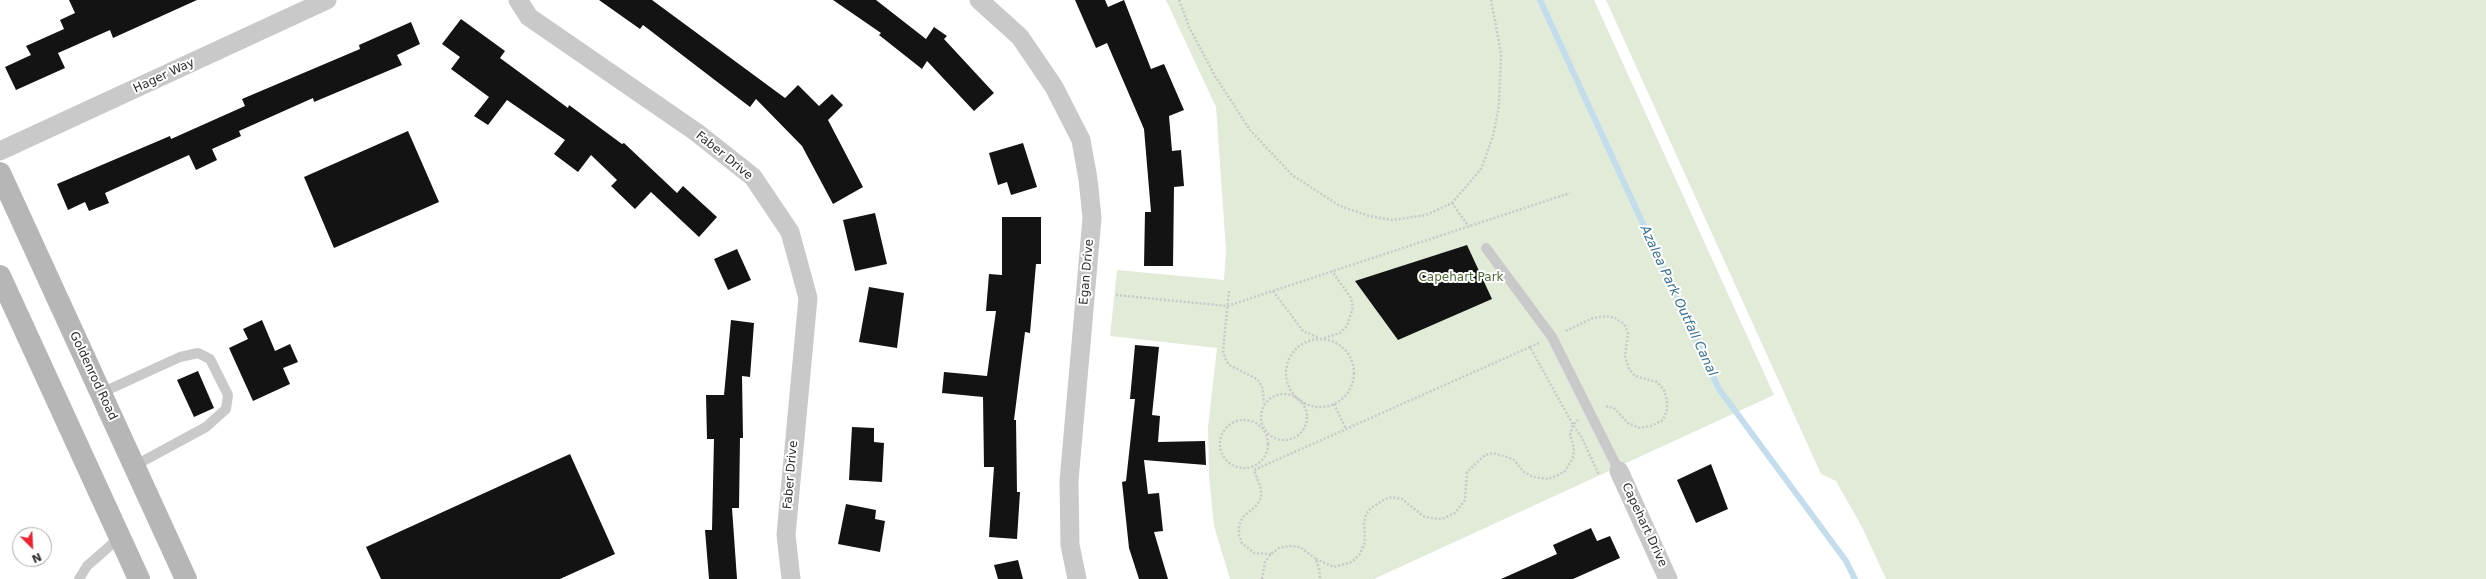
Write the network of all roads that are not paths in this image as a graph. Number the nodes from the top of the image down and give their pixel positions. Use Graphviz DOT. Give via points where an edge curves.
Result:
graph roads {
  1 [pos="327,0"];
  2 [pos="518,0"];
  3 [pos="979,0"];
  4 [pos="0,151"];
  5 [pos="0,173"];
  6 [pos="1486,248"];
  7 [pos="0,276"];
  8 [pos="101,393"];
  9 [pos="134,466"];
  10 [pos="1619,471"];
  11 [pos="120,537"];
  12 [pos="79,579"];
  13 [pos="139,579"];
  14 [pos="186,579"];
  15 [pos="790,579"];
  16 [pos="1077,579"];
  17 [pos="1668,579"];
  1 -- 4 [label="street, Hager Way"];
  2 -- 15 [label="street, Faber Drive" via="529,17 696,132 753,178 790,232 808,298 786,535"];
  3 -- 16 [label="street, Egan Drive" via="1020,37 1054,87 1081,140 1088,179 1092,218 1069,481 1070,545"];
  5 -- 8 [label="main road, Goldenrod Road"];
  6 -- 10 [label="lane" via="1552,337"];
  7 -- 11 [label="main road"];
  8 -- 9 [label="main road, Goldenrod Road"];
  8 -- 9 [label="lane" via="180,357 198,353 210,359 228,395 226,409 206,427"];
  9 -- 14 [label="main road, Goldenrod Road"];
  10 -- 17 [label="street, Capehart Drive"];
  11 -- 12 [label="lane" via="87,566"];
  11 -- 13 [label="main road"];
}
